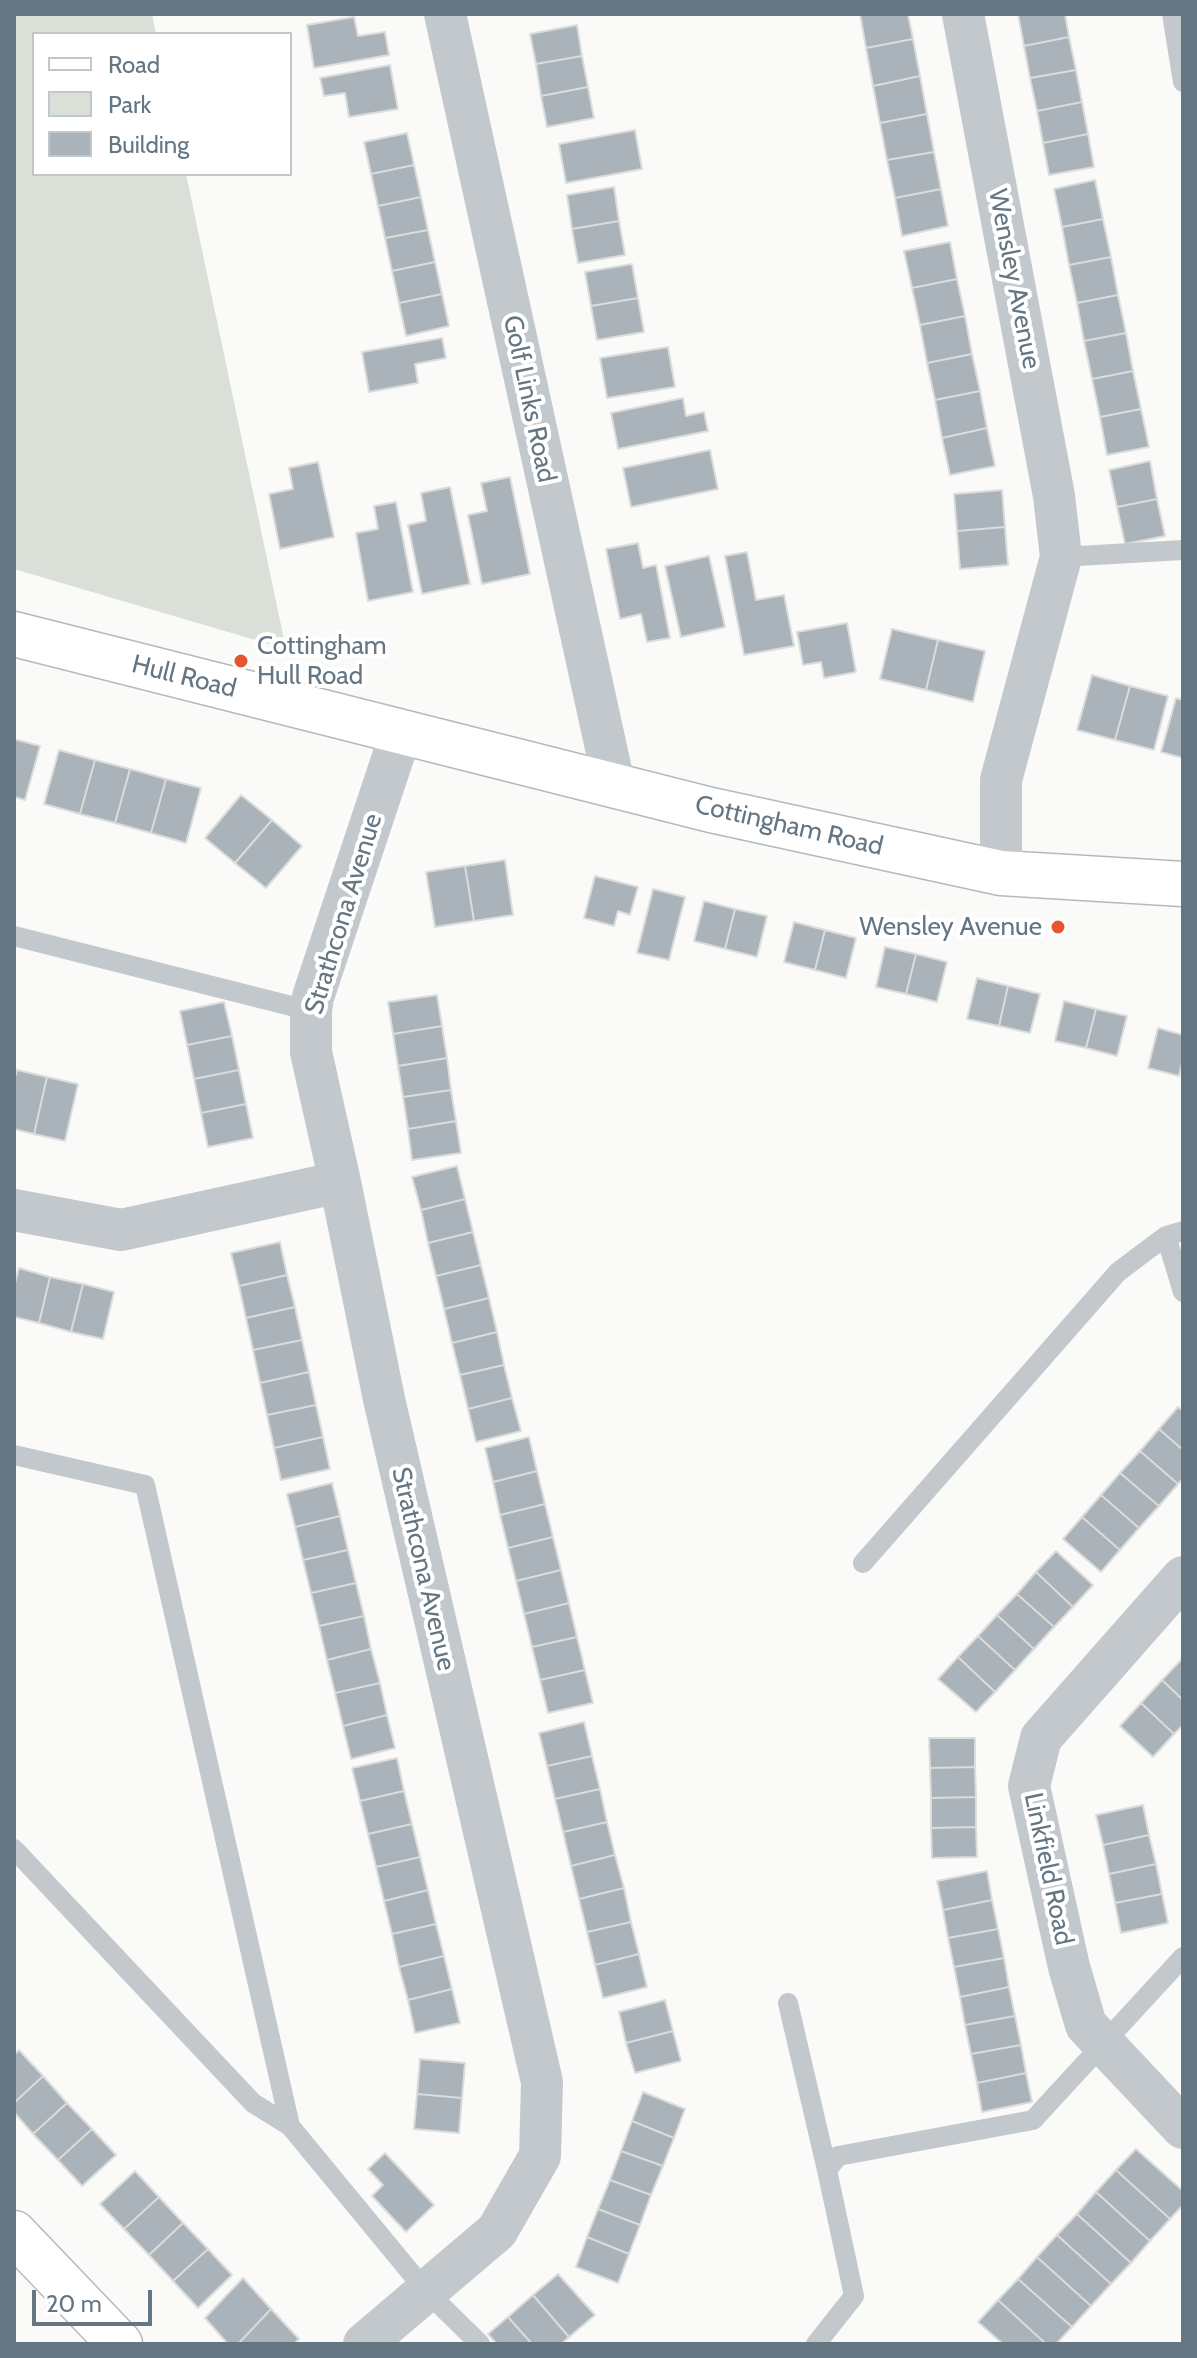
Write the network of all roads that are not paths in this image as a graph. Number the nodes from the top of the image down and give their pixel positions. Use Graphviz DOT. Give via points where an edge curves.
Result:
graph roads {
  1 [pos="445,14"];
  2 [pos="963,14"];
  3 [pos="1172,14"];
  4 [pos="1183,82"];
  5 [pos="1183,550"];
  6 [pos="1061,557"];
  7 [pos="14,634"];
  8 [pos="401,733"];
  9 [pos="614,784"];
  10 [pos="1001,873"];
  11 [pos="1183,884"];
  12 [pos="14,936"];
  13 [pos="311,1011"];
  14 [pos="340,1182"];
  15 [pos="14,1210"];
  16 [pos="1174,1233"];
  17 [pos="1183,1292"];
  18 [pos="14,1455"];
  19 [pos="863,1563"];
  20 [pos="1183,1577"];
  21 [pos="14,1849"];
  22 [pos="1183,1957"];
  23 [pos="788,2003"];
  24 [pos="1103,2044"];
  25 [pos="290,2126"];
  26 [pos="1183,2128"];
  27 [pos="827,2170"];
  28 [pos="14,2233"];
  29 [pos="426,2291"];
  30 [pos="120,2344"];
  31 [pos="364,2344"];
  32 [pos="480,2344"];
  33 [pos="816,2344"];
  1 -- 9 [label="street, Golf Links Road"];
  2 -- 6 [label="street, Wensley Avenue"];
  3 -- 4 [label="lane"];
  5 -- 6 [label="lane"];
  6 -- 10 [label="street, Wensley Avenue" via="1001,780"];
  7 -- 8 [label="main road, Hull Road"];
  8 -- 9 [label="main road, Cottingham Road"];
  8 -- 13 [label="street, Strathcona Avenue"];
  9 -- 10 [label="main road, Cottingham Road"];
  10 -- 11 [label="main road, Cottingham Road"];
  12 -- 13 [label="lane"];
  13 -- 14 [label="street, Strathcona Avenue" via="311,1052"];
  14 -- 15 [label="street" via="121,1230"];
  14 -- 29 [label="street, Strathcona Avenue" via="384,1399 542,2082 540,2156 497,2231"];
  16 -- 17 [label="lane"];
  16 -- 19 [label="lane" via="1118,1272"];
  18 -- 25 [label="lane" via="145,1485"];
  20 -- 24 [label="street, Linkfield Road" via="1041,1738 1029,1786 1069,1967 1086,2025"];
  21 -- 25 [label="lane" via="253,2103"];
  22 -- 24 [label="lane"];
  23 -- 27 [label="lane"];
  24 -- 26 [label="street, Linkfield Road"];
  24 -- 27 [label="lane" via="1033,2120 838,2156"];
  25 -- 29 [label="lane"];
  27 -- 33 [label="lane" via="854,2296"];
  28 -- 30 [label="main road"];
  29 -- 31 [label="street, Strathcona Avenue"];
  29 -- 32 [label="lane"];
}
